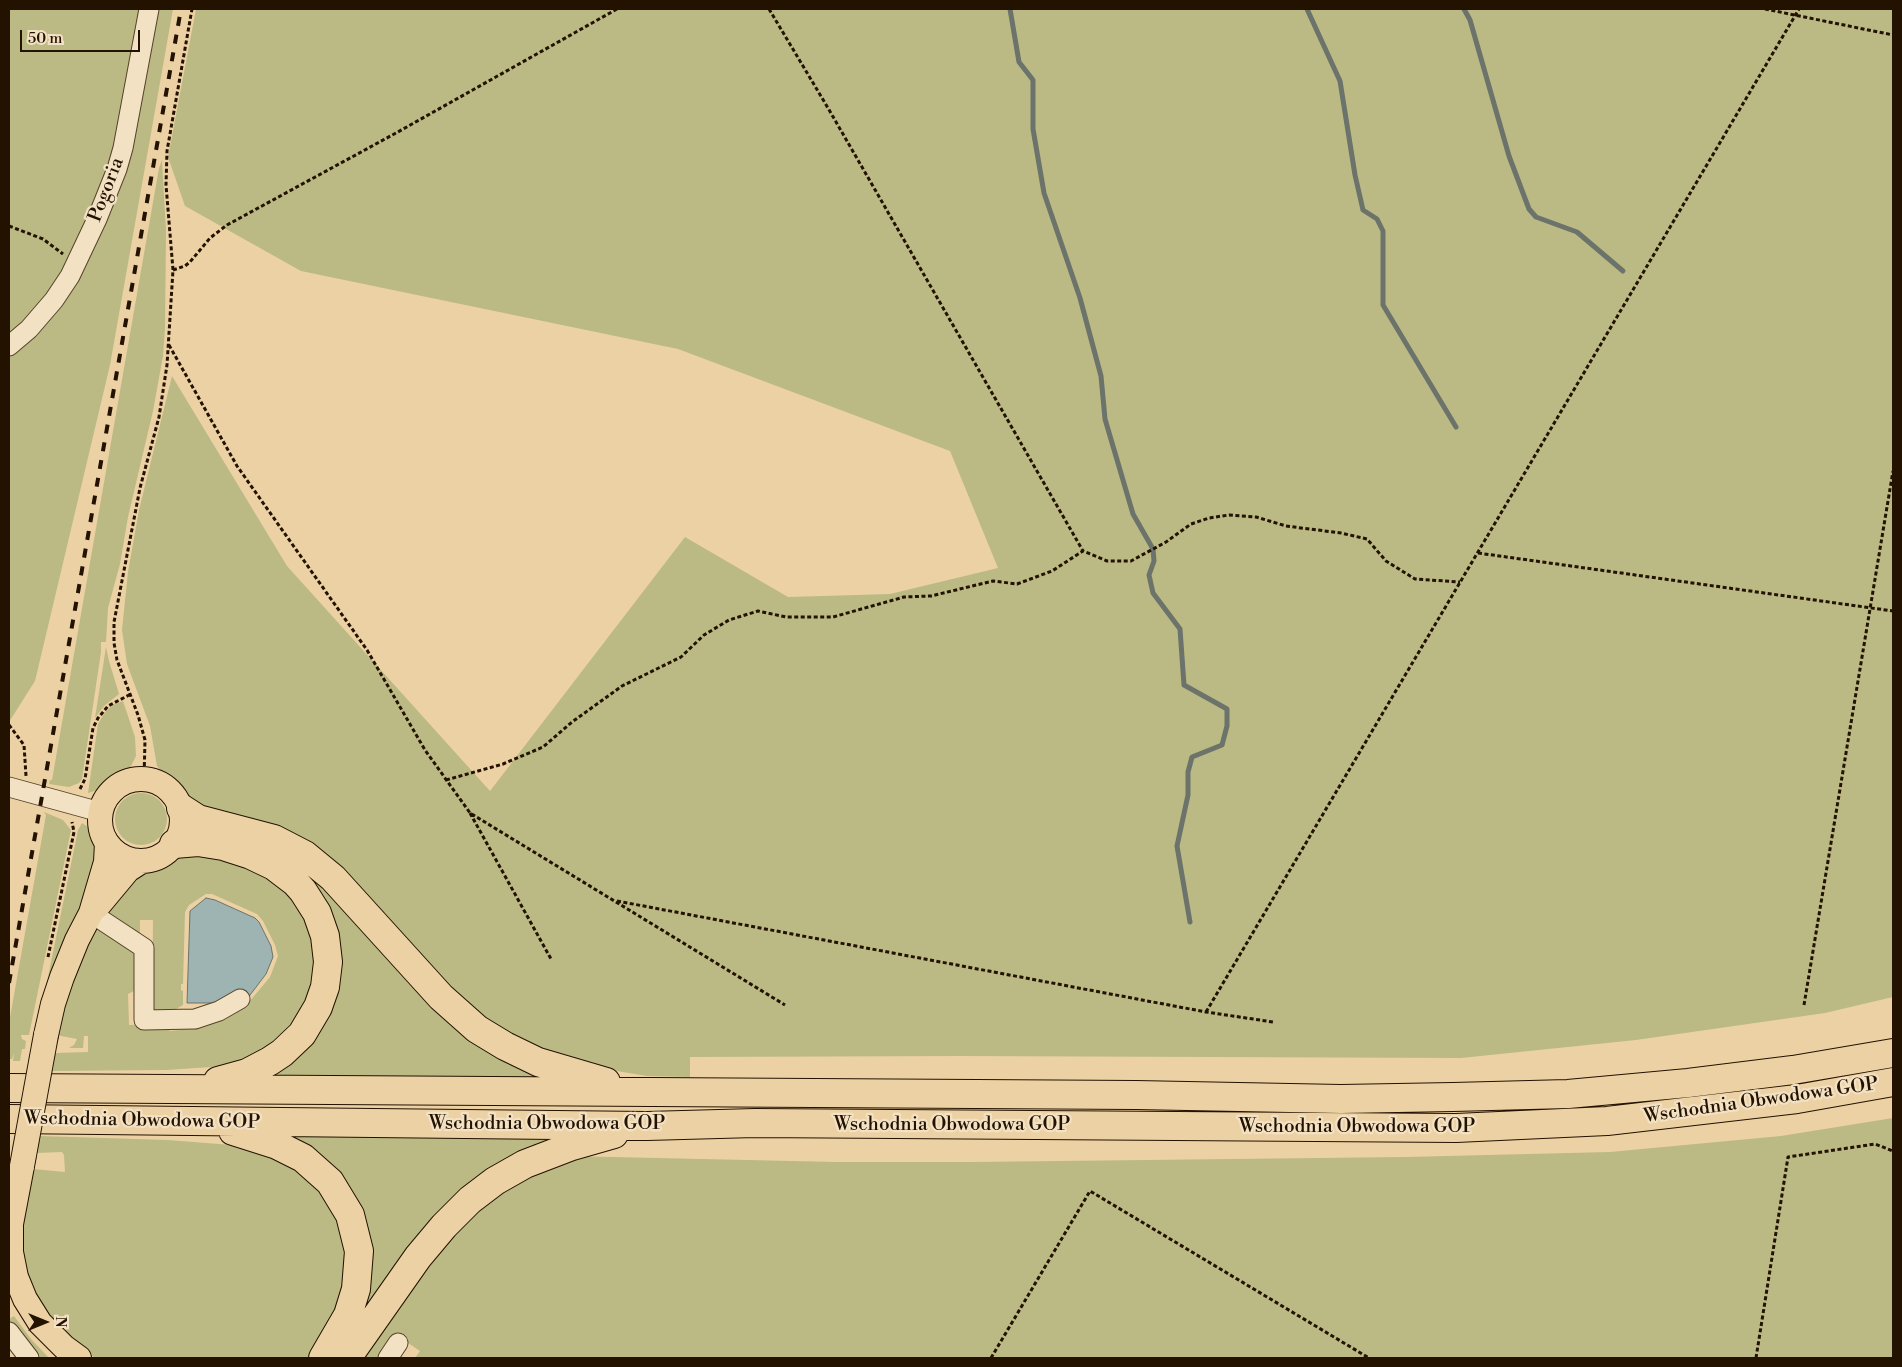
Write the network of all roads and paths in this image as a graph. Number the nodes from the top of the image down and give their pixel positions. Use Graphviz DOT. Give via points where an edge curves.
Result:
graph roads {
  1 [pos="149,9"];
  2 [pos="192,9"];
  3 [pos="617,9"];
  4 [pos="769,9"];
  5 [pos="1765,9"];
  6 [pos="1799,9"];
  7 [pos="1796,14"];
  8 [pos="1893,35"];
  9 [pos="9,226"];
  10 [pos="173,270"];
  11 [pos="70,276"];
  12 [pos="169,345"];
  13 [pos="9,346"];
  14 [pos="1893,470"];
  15 [pos="1083,551"];
  16 [pos="1478,553"];
  17 [pos="1460,582"];
  18 [pos="1870,608"];
  19 [pos="1893,611"];
  20 [pos="130,695"];
  21 [pos="9,725"];
  22 [pos="144,779"];
  23 [pos="446,780"];
  24 [pos="17,785"];
  25 [pos="78,793"];
  26 [pos="180,808"];
  27 [pos="100,812"];
  28 [pos="470,813"];
  29 [pos="73,820"];
  30 [pos="107,842"];
  31 [pos="174,844"];
  32 [pos="142,861"];
  33 [pos="614,901"];
  34 [pos="92,913"];
  35 [pos="551,959"];
  36 [pos="47,960"];
  37 [pos="240,998"];
  38 [pos="785,1005"];
  39 [pos="1804,1005"];
  40 [pos="1206,1012"];
  41 [pos="1273,1022"];
  42 [pos="1893,1053"];
  43 [pos="1893,1082"];
  44 [pos="9,1088"];
  45 [pos="188,1089"];
  46 [pos="641,1092"];
  47 [pos="9,1120"];
  48 [pos="187,1121"];
  49 [pos="647,1126"];
  50 [pos="1893,1151"];
  51 [pos="9,1332"];
  52 [pos="27,1358"];
  53 [pos="79,1358"];
  54 [pos="323,1358"];
  55 [pos="348,1358"];
  56 [pos="991,1358"];
  57 [pos="1369,1358"];
  58 [pos="1756,1358"];
  1 -- 11 [label="street, Pogoria" via="117,170"];
  2 -- 10 [label="path" via="166,157"];
  3 -- 10 [label="path" via="227,225 210,238 190,262"];
  4 -- 15 [label="path"];
  5 -- 7 [label="path"];
  6 -- 7 [label="path"];
  7 -- 8 [label="path"];
  7 -- 16 [label="path"];
  9 -- 11 [label="path" via="42,239 64,255"];
  10 -- 12 [label="path"];
  11 -- 13 [label="street, Pogoria" via="41,316"];
  12 -- 20 [label="path" via="159,417 140,488 115,614 115,652"];
  12 -- 23 [label="path" via="237,466 367,650"];
  14 -- 18 [label="path"];
  15 -- 17 [label="path" via="1107,561 1131,561 1191,524 1228,515 1256,516 1286,526 1366,539 1386,561 1415,580"];
  15 -- 23 [label="path" via="1052,571 1018,584 993,581 931,596 904,597 833,617 786,617 758,611 729,620 704,635 681,656 622,686 543,747 503,764"];
  16 -- 17 [label="path"];
  16 -- 18 [label="path"];
  17 -- 40 [label="path"];
  18 -- 19 [label="path"];
  18 -- 39 [label="path"];
  20 -- 22 [label="path" via="145,740"];
  20 -- 25 [label="path" via="105,708 98,718 93,728 85,780"];
  21 -- 24 [label="path" via="24,745"];
  22 -- 26 [label="main road" via="158,782 168,789"];
  22 -- 27 [label="main road" via="130,780 114,789"];
  23 -- 28 [label="path"];
  24 -- 27 [label="street"];
  26 -- 31 [label="main road" via="182,826"];
  26 -- 46 [label="highway" via="198,819 274,839 315,862 446,1002 491,1038 538,1062"];
  27 -- 30 [label="main road" via="101,830"];
  28 -- 33 [label="path"];
  28 -- 35 [label="path"];
  29 -- 36 [label="path" via="74,831"];
  30 -- 32 [label="main road" via="120,855"];
  30 -- 34 [label="main road" via="106,862"];
  31 -- 32 [label="main road" via="157,858"];
  31 -- 45 [label="highway" via="198,842 223,846 274,866 295,882 311,902 327,948 327,976 322,998 314,1016 296,1040 270,1061 247,1073"];
  32 -- 34 [label="main road" via="128,870"];
  33 -- 38 [label="path"];
  33 -- 40 [label="path"];
  34 -- 37 [label="street" via="144,948 144,1020 195,1019 219,1011"];
  34 -- 53 [label="main road, bridge" via="59,984 46,1035 11,1224 11,1252 25,1299 40,1324"];
  40 -- 41 [label="path"];
  42 -- 46 [label="highway, Wschodnia Obwodowa GOP" via="1793,1070 1568,1094 1341,1099"];
  43 -- 49 [label="highway, Wschodnia Obwodowa GOP" via="1797,1099 1607,1122 1456,1128"];
  44 -- 45 [label="highway, Wschodnia Obwodowa GOP"];
  45 -- 46 [label="highway, Wschodnia Obwodowa GOP"];
  47 -- 48 [label="highway, Wschodnia Obwodowa GOP"];
  48 -- 49 [label="highway, Wschodnia Obwodowa GOP"];
  48 -- 54 [label="highway" via="246,1134 288,1150 318,1169 341,1198 350,1215 359,1251 358,1276 348,1315"];
  49 -- 55 [label="highway" via="541,1157 509,1172 482,1190 431,1241"];
  50 -- 58 [label="path" via="1875,1144 1788,1157"];
  51 -- 52 [label="street"];
  56 -- 57 [label="path" via="1090,1191"];
}
